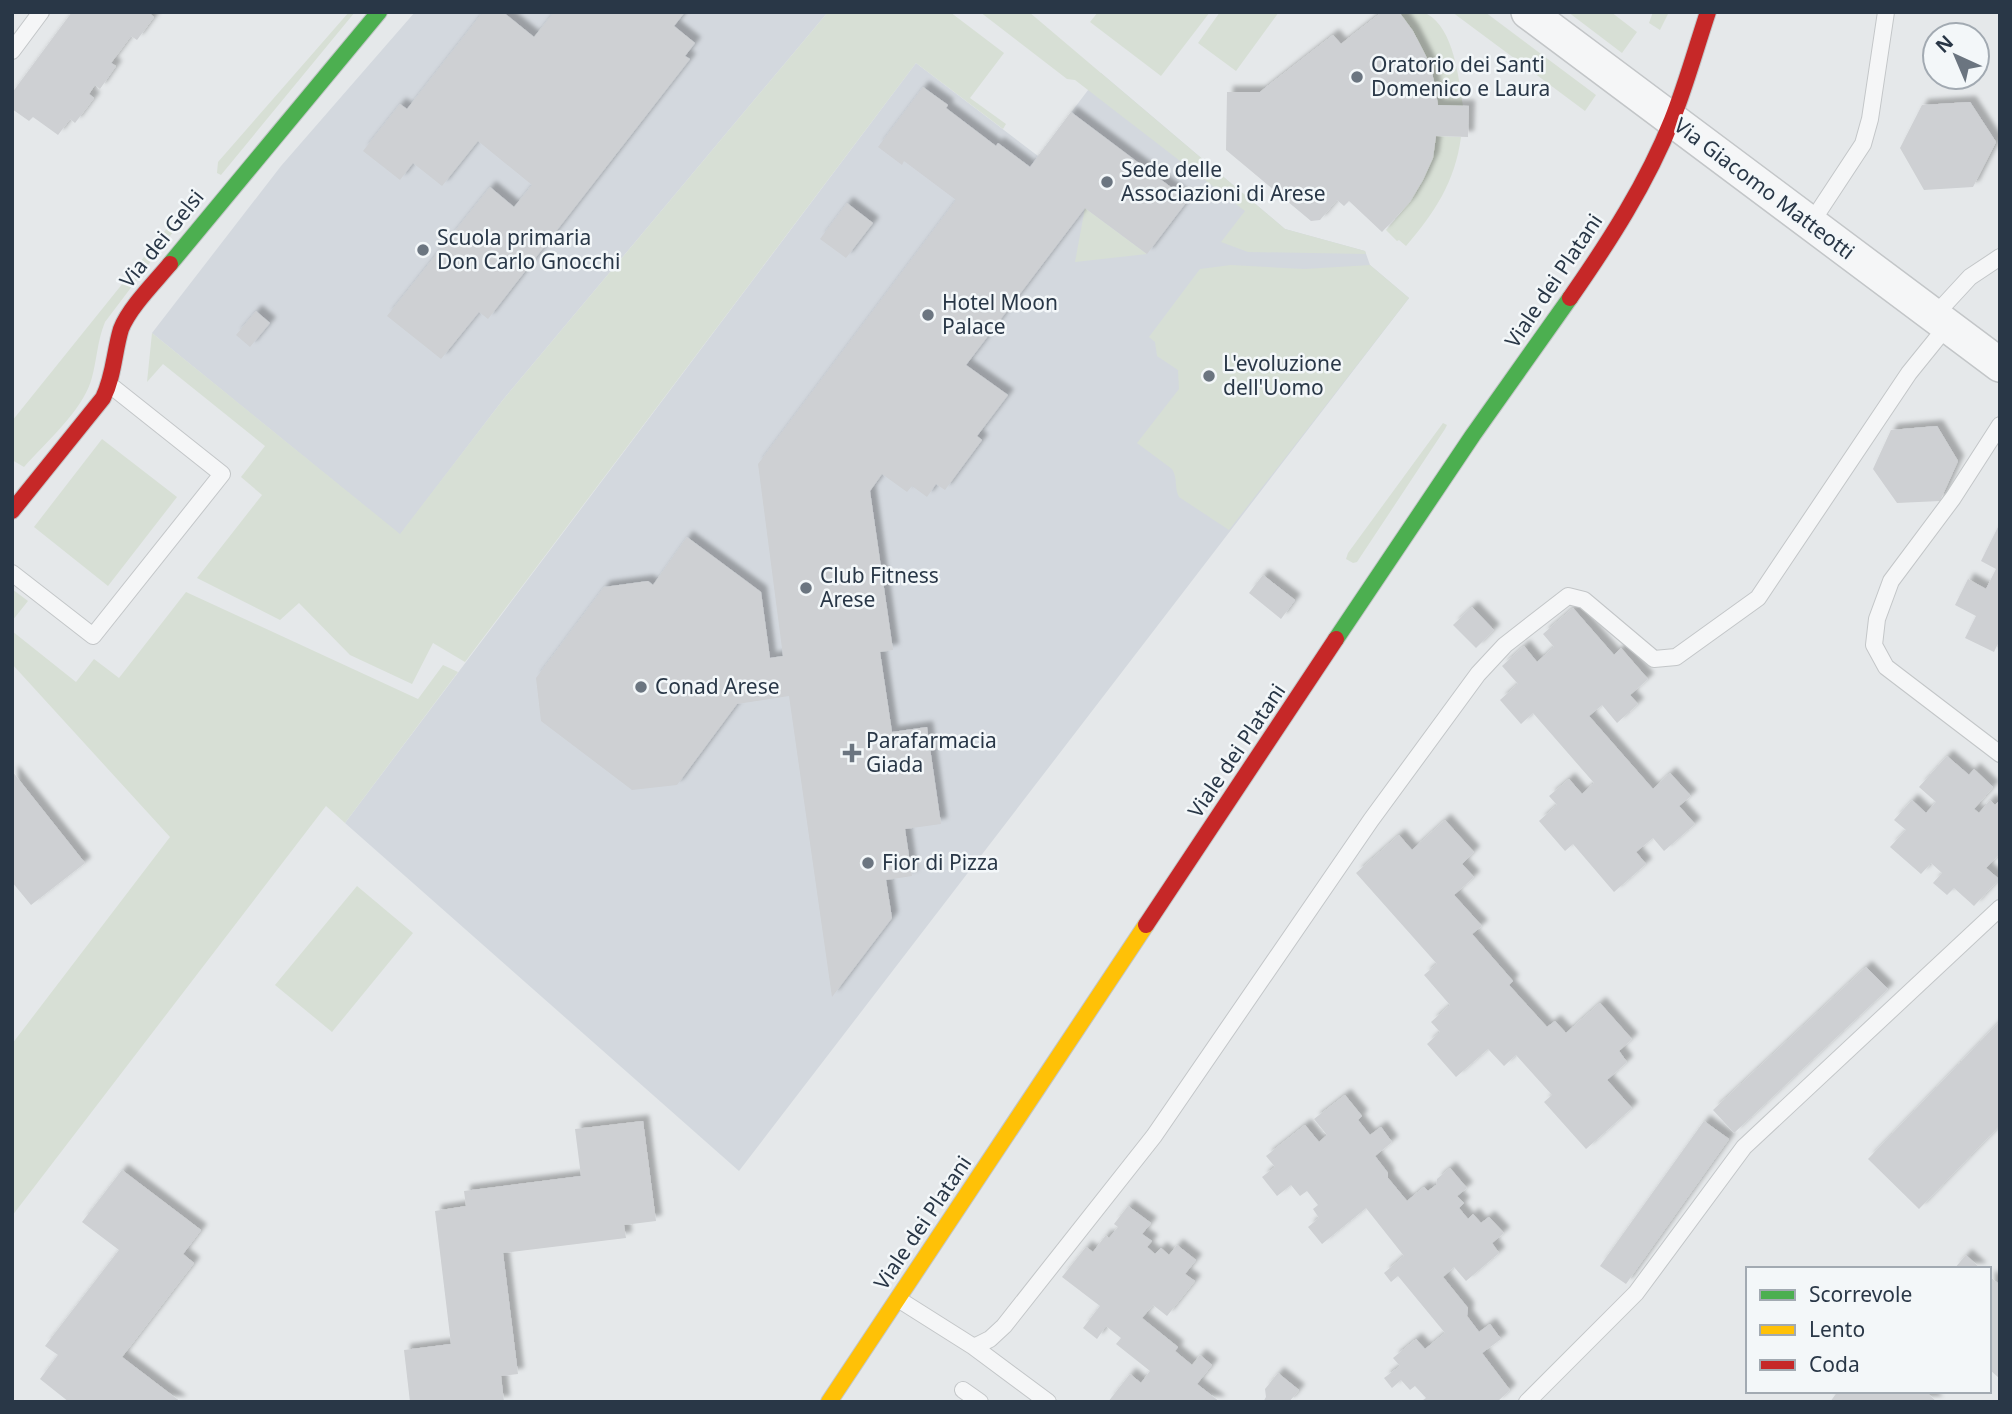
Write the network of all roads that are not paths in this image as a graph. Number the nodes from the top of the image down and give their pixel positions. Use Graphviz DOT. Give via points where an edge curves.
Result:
graph roads {
  1 [pos="41,12"];
  2 [pos="379,12"];
  3 [pos="1528,12"];
  4 [pos="1708,12"];
  5 [pos="1886,12"];
  6 [pos="12,51"];
  7 [pos="1672,120"];
  8 [pos="1811,223"];
  9 [pos="2000,257"];
  10 [pos="1940,321"];
  11 [pos="2000,365"];
  12 [pos="110,385"];
  13 [pos="2000,425"];
  14 [pos="12,484"];
  15 [pos="28,491"];
  16 [pos="12,511"];
  17 [pos="12,573"];
  18 [pos="2000,754"];
  19 [pos="2000,908"];
  20 [pos="898,1299"];
  21 [pos="974,1348"];
  22 [pos="963,1390"];
  23 [pos="829,1402"];
  24 [pos="980,1402"];
  25 [pos="1048,1402"];
  26 [pos="1527,1402"];
  1 -- 6 [label="lane"];
  2 -- 12 [label="street, Via dei Gelsi" via="125,320"];
  3 -- 7 [label="street, Via Giacomo Matteotti"];
  4 -- 7 [label="street, Viale dei Platani"];
  5 -- 8 [label="lane" via="1863,144"];
  7 -- 8 [label="street, Via Giacomo Matteotti"];
  7 -- 20 [label="street, Viale dei Platani" via="1594,262 1360,602"];
  8 -- 10 [label="street, Via Giacomo Matteotti"];
  9 -- 10 [label="lane" via="1970,276"];
  10 -- 11 [label="street, Via Giacomo Matteotti"];
  10 -- 21 [label="lane" via="1758,598 1676,657 1654,659 1584,600 1568,596 1505,645 1478,674 1371,820 1154,1136 1004,1326"];
  12 -- 15 [label="street, Via dei Gelsi"];
  12 -- 17 [label="lane" via="222,474 93,636"];
  13 -- 18 [label="lane" via="1891,581 1877,619 1874,645 1886,667"];
  14 -- 15 [label="lane"];
  15 -- 16 [label="street, Via dei Gelsi"];
  19 -- 26 [label="lane" via="1744,1147 1636,1293"];
  20 -- 21 [label="lane"];
  20 -- 23 [label="street, Viale dei Platani"];
  21 -- 25 [label="lane"];
  22 -- 24 [label="lane"];
}
